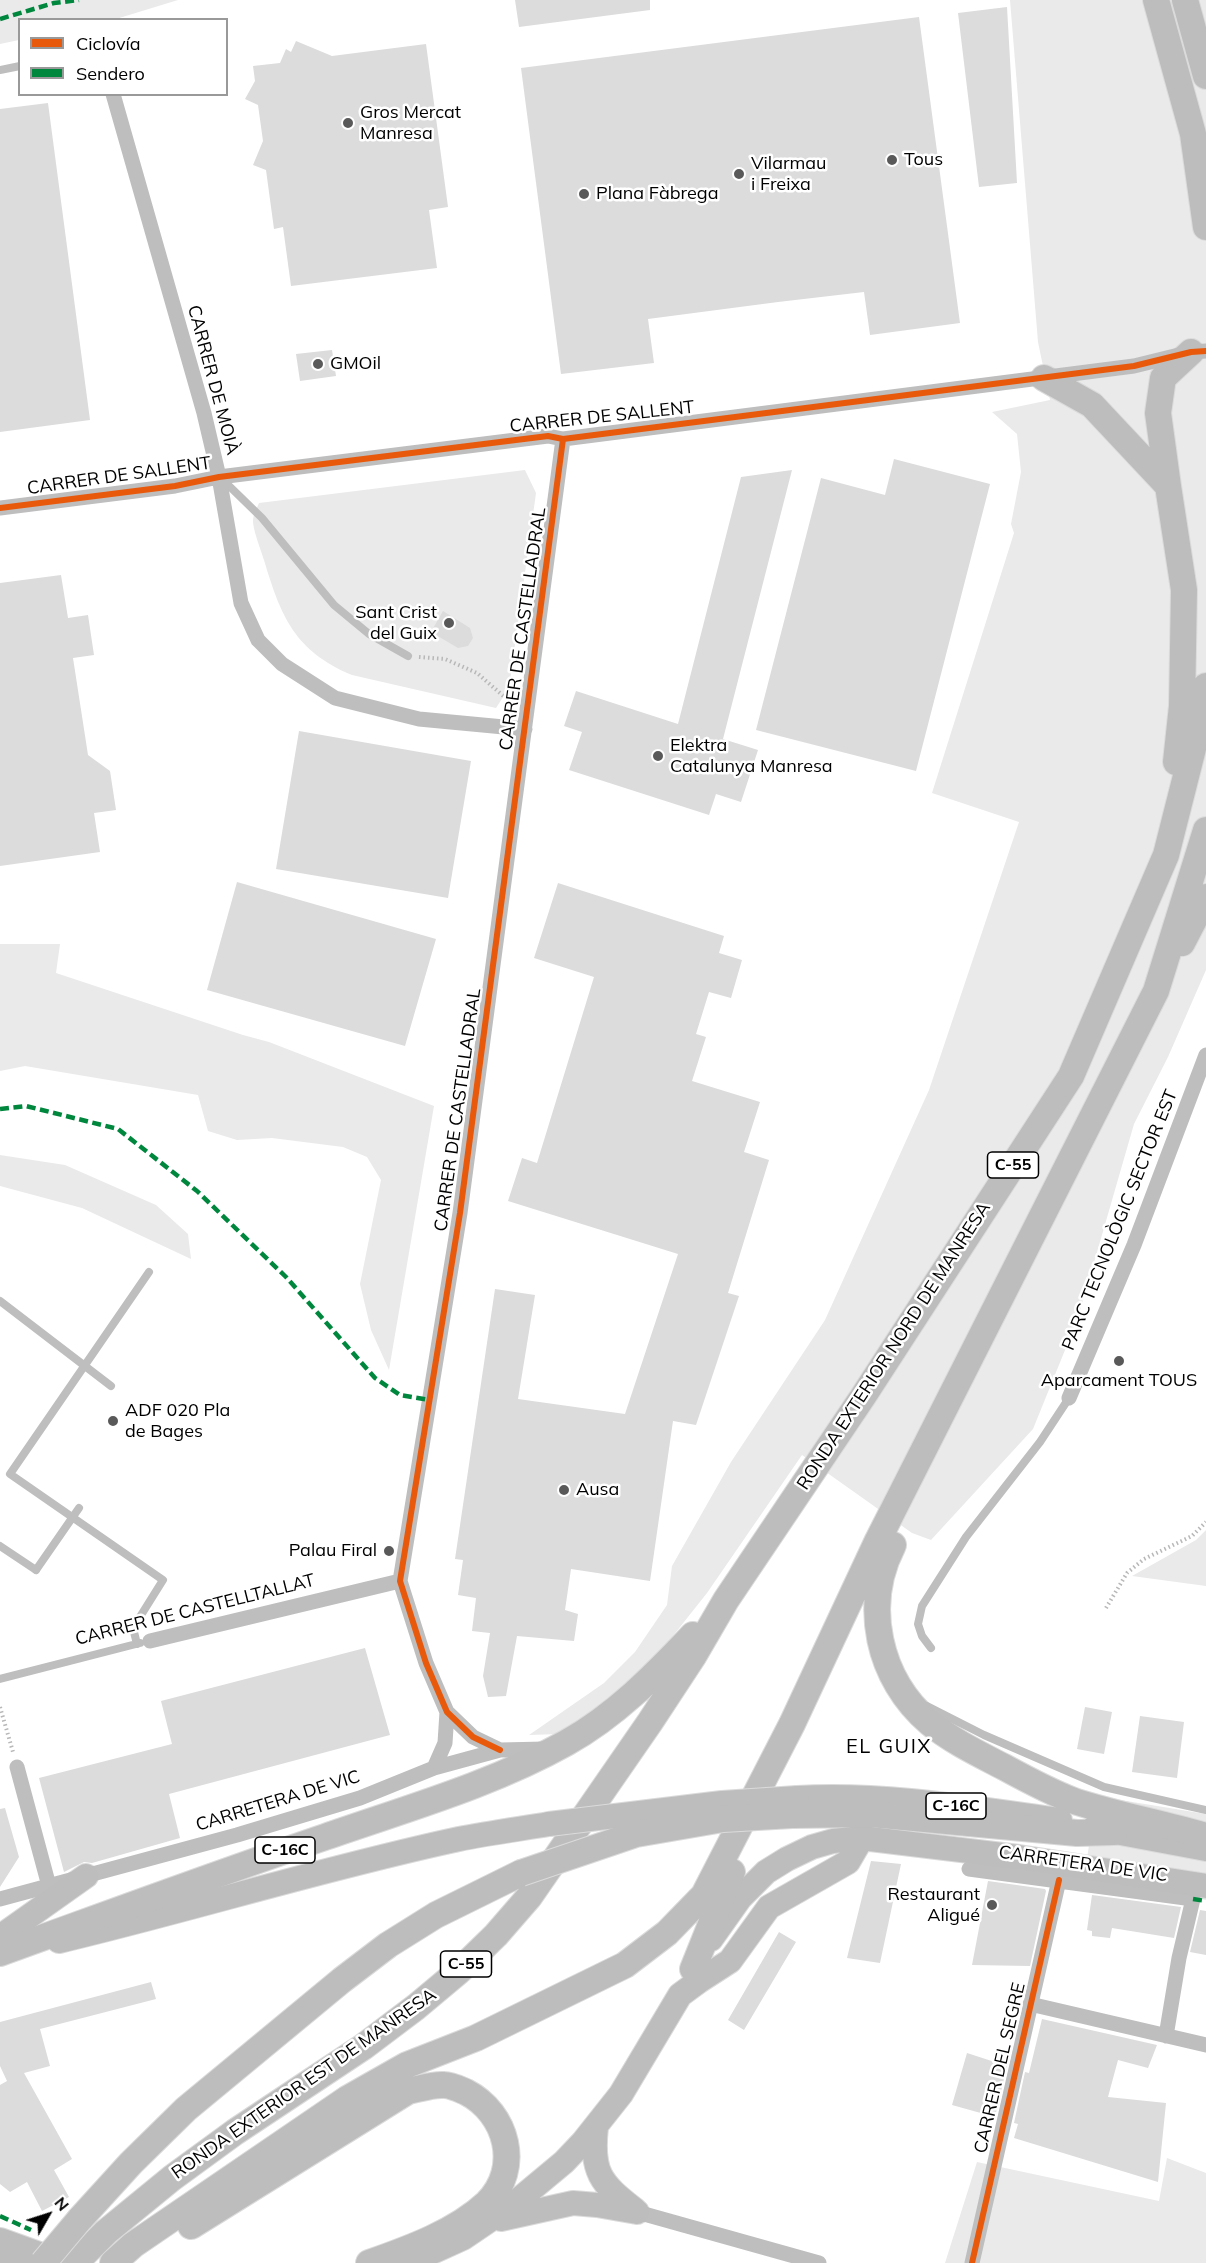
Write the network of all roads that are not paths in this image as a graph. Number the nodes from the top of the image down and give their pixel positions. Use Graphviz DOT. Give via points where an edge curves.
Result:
graph roads {
  1 [pos="1156,0"];
  2 [pos="1185,0"];
  3 [pos="18,66"];
  4 [pos="0,70"];
  5 [pos="1206,76"];
  6 [pos="114,96"];
  7 [pos="1206,227"];
  8 [pos="1198,351"];
  9 [pos="1044,378"];
  10 [pos="563,439"];
  11 [pos="219,477"];
  12 [pos="1168,486"];
  13 [pos="0,508"];
  14 [pos="408,656"];
  15 [pos="1206,686"];
  16 [pos="525,729"];
  17 [pos="1206,830"];
  18 [pos="1166,855"];
  19 [pos="1206,897"];
  20 [pos="1156,991"];
  21 [pos="1206,1055"];
  22 [pos="149,1272"];
  23 [pos="0,1301"];
  24 [pos="85,1366"];
  25 [pos="111,1386"];
  26 [pos="955,1387"];
  27 [pos="1070,1398"];
  28 [pos="79,1508"];
  29 [pos="0,1546"];
  30 [pos="400,1581"];
  31 [pos="726,1600"];
  32 [pos="143,1642"];
  33 [pos="931,1648"];
  34 [pos="0,1679"];
  35 [pos="908,1701"];
  36 [pos="447,1712"];
  37 [pos="792,1724"];
  38 [pos="567,1742"];
  39 [pos="500,1750"];
  40 [pos="17,1767"];
  41 [pos="434,1768"];
  42 [pos="794,1806"];
  43 [pos="1206,1810"];
  44 [pos="1114,1832"];
  45 [pos="1206,1836"];
  46 [pos="862,1838"];
  47 [pos="1206,1849"];
  48 [pos="969,1869"];
  49 [pos="86,1876"];
  50 [pos="1059,1880"];
  51 [pos="49,1886"];
  52 [pos="1199,1892"];
  53 [pos="0,1899"];
  54 [pos="0,1937"];
  55 [pos="0,1954"];
  56 [pos="693,1969"];
  57 [pos="1030,2004"];
  58 [pos="1166,2036"];
  59 [pos="1206,2045"];
  60 [pos="596,2127"];
  61 [pos="637,2212"];
  62 [pos="489,2221"];
  63 [pos="0,2241"];
  64 [pos="140,2253"];
  65 [pos="0,2254"];
  66 [pos="22,2263"];
  67 [pos="43,2263"];
  68 [pos="61,2263"];
  69 [pos="75,2263"];
  70 [pos="113,2263"];
  71 [pos="369,2263"];
  72 [pos="408,2263"];
  73 [pos="819,2263"];
  74 [pos="972,2263"];
  1 -- 7 [label="highway" via="1193,134"];
  2 -- 5 [label="highway"];
  3 -- 4 [label="lane"];
  6 -- 11 [label="street, CARRER DE MOIÀ"];
  8 -- 9 [label="street, CARRER DE SALLENT" via="1134,366"];
  8 -- 12 [label="highway" via="1163,378 1158,412"];
  9 -- 10 [label="street, CARRER DE SALLENT"];
  9 -- 12 [label="highway" via="1092,405"];
  10 -- 11 [label="street, CARRER DE SALLENT" via="548,436"];
  10 -- 16 [label="street, CARRER DE CASTELLADRAL"];
  11 -- 13 [label="street, CARRER DE SALLENT"];
  11 -- 14 [label="lane" via="262,518 334,605 369,634"];
  11 -- 16 [label="street, CARRER DE MOIÀ" via="241,603 258,640 282,664 335,698 419,719"];
  12 -- 18 [label="highway" via="1184,590 1182,706"];
  15 -- 18 [label="highway, RONDA EXTERIOR NORD DE MANRESA / C-55"];
  16 -- 30 [label="street, CARRER DE CASTELLADRAL" via="460,1214"];
  17 -- 20 [label="highway, C-55"];
  18 -- 31 [label="highway, RONDA EXTERIOR NORD DE MANRESA / C-55" via="1071,1076"];
  19 -- 20 [label="highway"];
  20 -- 26 [label="highway, C-55"];
  21 -- 27 [label="street, PARC TECNOLÒGIC SECTOR EST" via="1134,1245"];
  22 -- 24 [label="lane"];
  23 -- 24 [label="lane"];
  24 -- 25 [label="lane"];
  24 -- 32 [label="lane" via="10,1474 163,1580 133,1628"];
  26 -- 35 [label="highway" via="938,1454 888,1555 876,1601 883,1651 892,1676"];
  26 -- 37 [label="highway, C-55"];
  27 -- 33 [label="lane" via="966,1537 922,1606 918,1624"];
  28 -- 29 [label="lane, bridge" via="36,1570"];
  30 -- 32 [label="street, CARRER DE CASTELLTALLAT"];
  30 -- 36 [label="street, CARRER DE CASTELLADRAL"];
  31 -- 38 [label="highway, C-16C" via="651,1679"];
  31 -- 69 [label="highway, RONDA EXTERIOR EST DE MANRESA / C-55" via="650,1722 529,1897 496,1935 416,2007 172,2178"];
  32 -- 34 [label="lane, CARRER DE CASTELLTALLAT"];
  35 -- 43 [label="lane" via="930,1707 1104,1787"];
  35 -- 45 [label="highway" via="930,1723 967,1748 1063,1796"];
  36 -- 39 [label="street, CARRER DE CASTELLADRAL" via="473,1737"];
  36 -- 41 [label="street, CARRER DE CASTELLADRAL" via="445,1743"];
  37 -- 56 [label="highway"];
  37 -- 64 [label="highway, RONDA EXTERIOR EST DE MANRESA / C-55" via="704,1895 667,1932 625,1965 476,2038 407,2065 347,2099"];
  38 -- 39 [label="street, CARRETERA DE VIC" via="545,1749"];
  38 -- 55 [label="highway, C-16C" via="473,1785"];
  39 -- 41 [label="street, CARRETERA DE VIC"];
  40 -- 51 [label="street"];
  41 -- 49 [label="street, CARRETERA DE VIC" via="360,1798"];
  42 -- 44 [label="highway" via="1077,1833"];
  42 -- 55 [label="main road, C-16C, bridge" via="722,1803 461,1839"];
  42 -- 67 [label="highway, bridge" via="636,1834 521,1873 388,1945 186,2109 131,2163"];
  44 -- 47 [label="main road"];
  46 -- 52 [label="main road, C-16C" via="1019,1857"];
  46 -- 56 [label="main road, C-16C" via="812,1847 766,1872 740,1898"];
  46 -- 60 [label="main road" via="848,1862 769,1907 730,1961 680,1995 639,2067"];
  48 -- 50 [label="street, CARRETERA DE VIC"];
  49 -- 51 [label="street, CARRETERA DE VIC"];
  49 -- 54 [label="main road"];
  50 -- 52 [label="street, CARRETERA DE VIC"];
  50 -- 57 [label="street, CARRER DEL SEGRE"];
  51 -- 53 [label="street, CARRETERA DE VIC"];
  52 -- 58 [label="street" via="1179,1958"];
  57 -- 58 [label="street"];
  57 -- 74 [label="street, CARRER DEL SEGRE"];
  58 -- 59 [label="street"];
  60 -- 61 [label="main road" via="596,2166 603,2182"];
  60 -- 62 [label="main road" via="564,2162"];
  61 -- 62 [label="main road" via="573,2203"];
  61 -- 73 [label="street"];
  62 -- 72 [label="main road" via="463,2238"];
  63 -- 68 [label="highway"];
  64 -- 70 [label="highway, RONDA EXTERIOR EST DE MANRESA / C-55"];
  64 -- 71 [label="highway" via="408,2091 444,2085 476,2097 497,2119 502,2131 507,2160 500,2185 487,2202 451,2227"];
  65 -- 66 [label="main road"];
}
